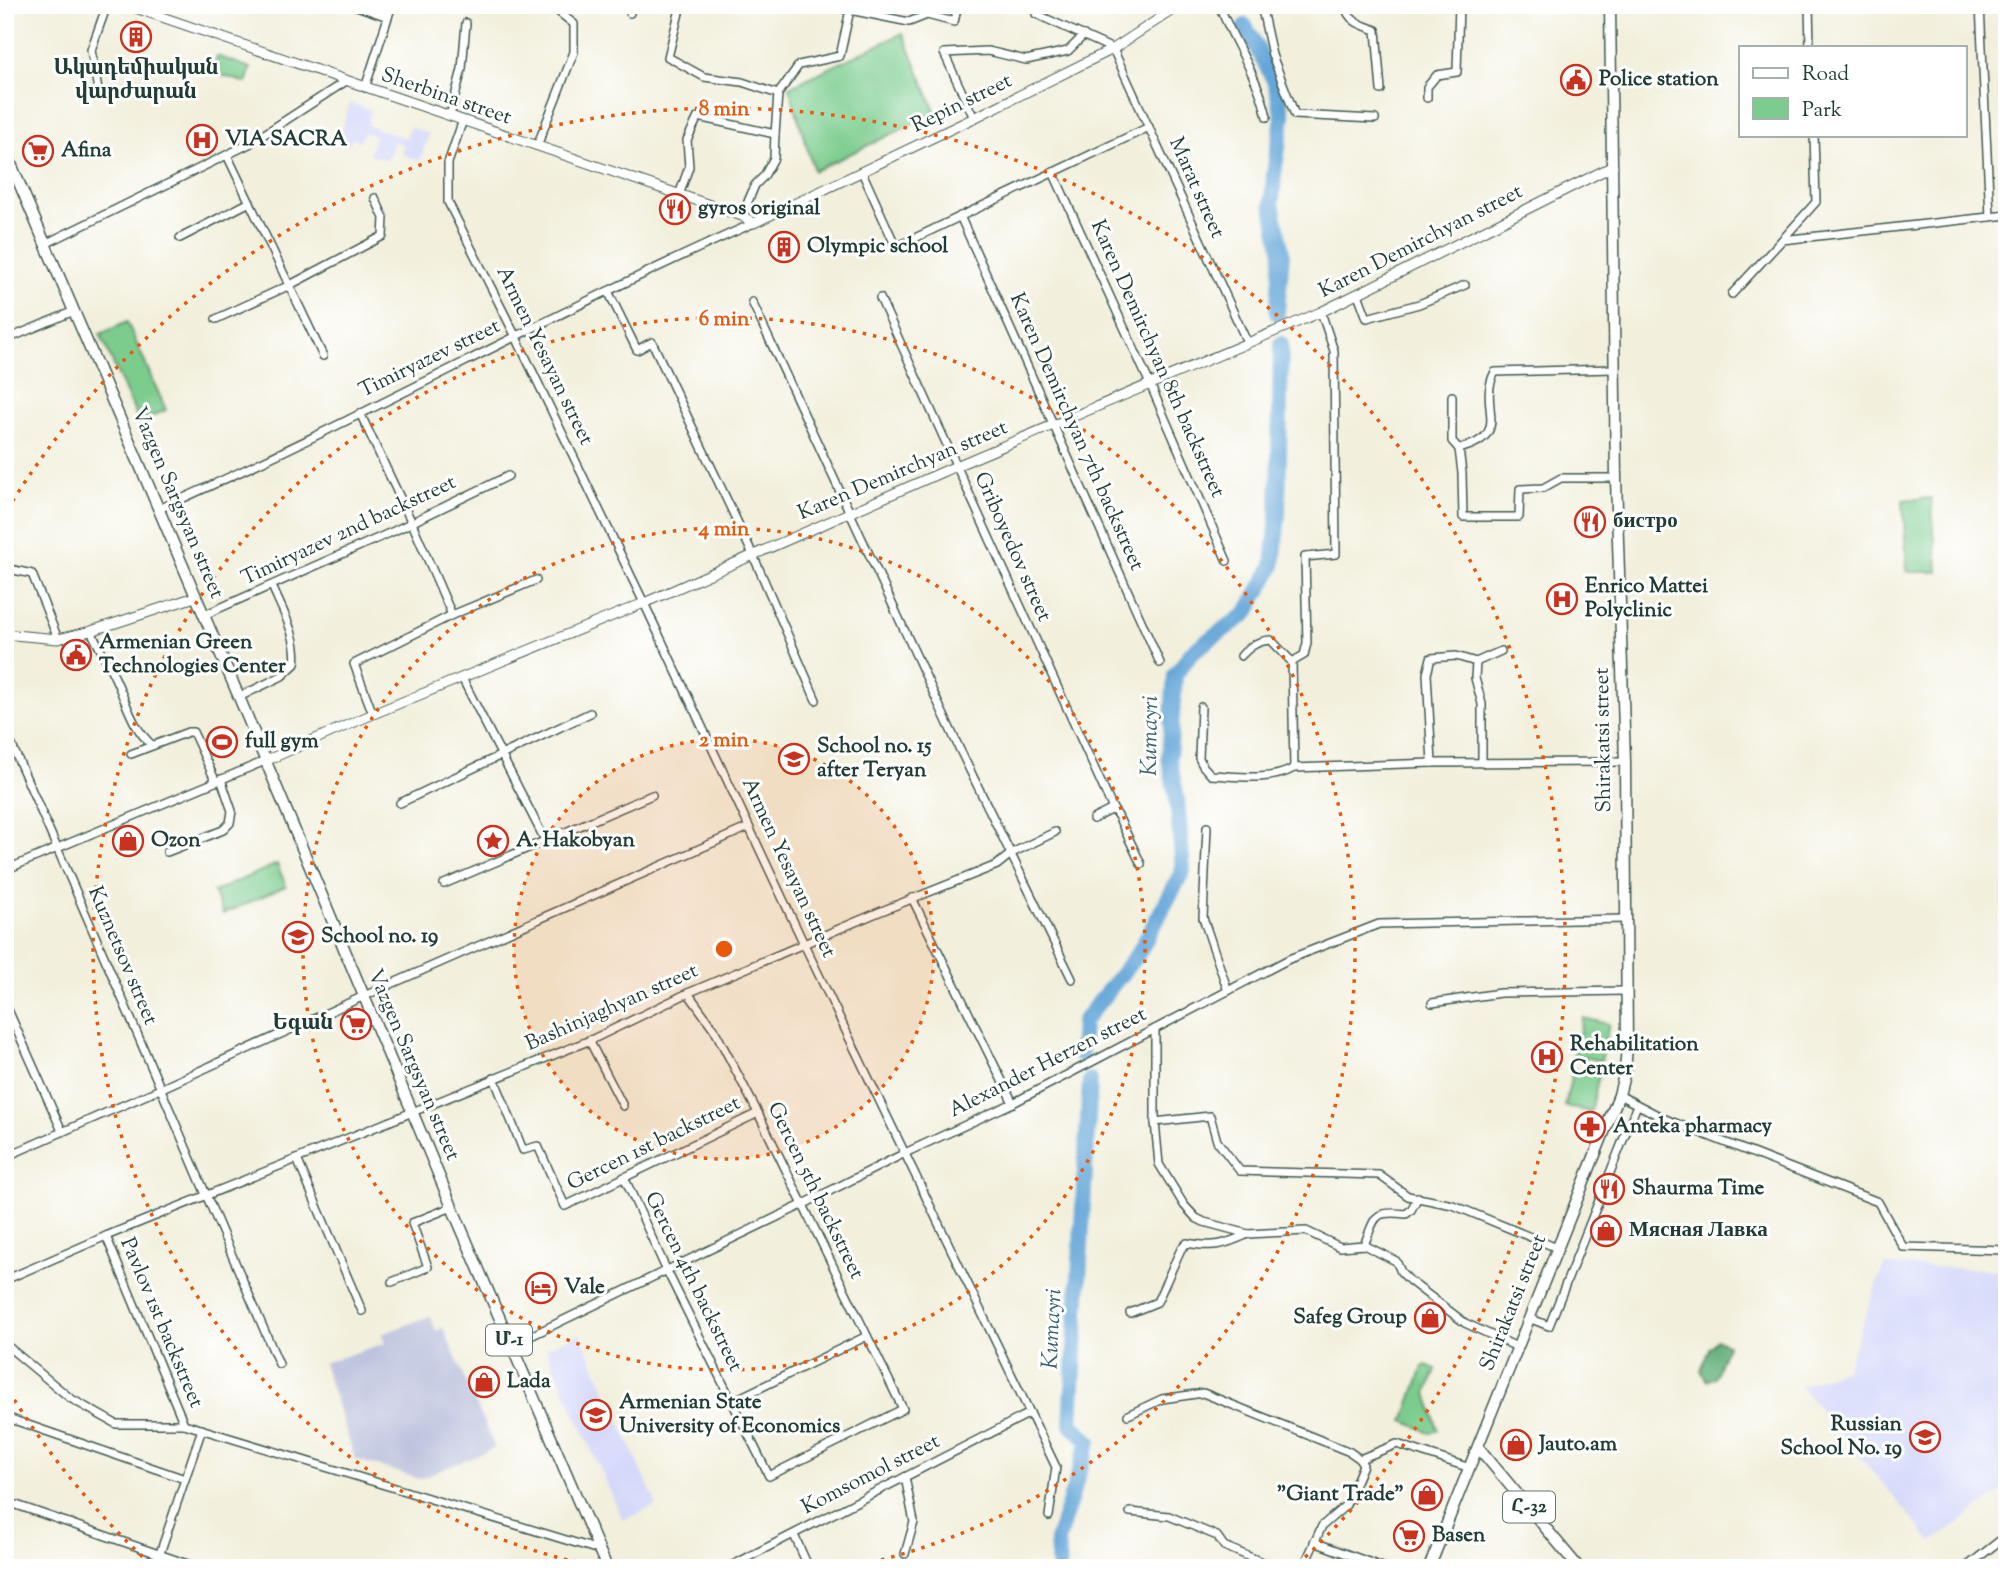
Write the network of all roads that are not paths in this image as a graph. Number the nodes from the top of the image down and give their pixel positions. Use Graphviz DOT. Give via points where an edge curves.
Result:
graph roads {
  1 [pos="107,5"];
  2 [pos="127,5"];
  3 [pos="354,5"];
  4 [pos="392,5"];
  5 [pos="550,5"];
  6 [pos="681,5"];
  7 [pos="958,5"];
  8 [pos="1038,5"];
  9 [pos="1180,5"];
  10 [pos="1219,5"];
  11 [pos="1261,5"];
  12 [pos="1345,5"];
  13 [pos="1460,5"];
  14 [pos="1610,5"];
  15 [pos="1809,5"];
  16 [pos="1980,5"];
  17 [pos="834,6"];
  18 [pos="850,10"];
  19 [pos="388,18"];
  20 [pos="466,23"];
  21 [pos="1084,35"];
  22 [pos="1810,46"];
  23 [pos="1113,49"];
  24 [pos="345,81"];
  25 [pos="365,88"];
  26 [pos="98,90"];
  27 [pos="1381,90"];
  28 [pos="778,94"];
  29 [pos="1427,98"];
  30 [pos="450,116"];
  31 [pos="1267,117"];
  32 [pos="974,118"];
  33 [pos="1375,119"];
  34 [pos="463,120"];
  35 [pos="1149,127"];
  36 [pos="775,135"];
  37 [pos="1814,136"];
  38 [pos="537,146"];
  39 [pos="5,150"];
  40 [pos="227,155"];
  41 [pos="1613,166"];
  42 [pos="862,172"];
  43 [pos="1053,172"];
  44 [pos="679,195"];
  45 [pos="375,198"];
  46 [pos="250,202"];
  47 [pos="2007,215"];
  48 [pos="742,216"];
  49 [pos="960,216"];
  50 [pos="1990,217"];
  51 [pos="754,223"];
  52 [pos="180,238"];
  53 [pos="1782,240"];
  54 [pos="45,244"];
  55 [pos="290,285"];
  56 [pos="1465,285"];
  57 [pos="608,291"];
  58 [pos="1358,294"];
  59 [pos="1732,294"];
  60 [pos="880,298"];
  61 [pos="752,302"];
  62 [pos="74,311"];
  63 [pos="1321,312"];
  64 [pos="216,319"];
  65 [pos="516,337"];
  66 [pos="5,340"];
  67 [pos="1247,342"];
  68 [pos="323,356"];
  69 [pos="1614,369"];
  70 [pos="1150,384"];
  71 [pos="1452,396"];
  72 [pos="360,413"];
  73 [pos="1054,424"];
  74 [pos="1459,449"];
  75 [pos="956,466"];
  76 [pos="508,476"];
  77 [pos="1616,478"];
  78 [pos="159,509"];
  79 [pos="850,512"];
  80 [pos="412,523"];
  81 [pos="753,555"];
  82 [pos="1227,561"];
  83 [pos="5,568"];
  84 [pos="536,580"];
  85 [pos="272,586"];
  86 [pos="195,597"];
  87 [pos="644,603"];
  88 [pos="204,615"];
  89 [pos="452,615"];
  90 [pos="91,631"];
  91 [pos="5,632"];
  92 [pos="58,639"];
  93 [pos="1501,651"];
  94 [pos="1241,656"];
  95 [pos="1292,662"];
  96 [pos="1476,662"];
  97 [pos="1160,663"];
  98 [pos="462,678"];
  99 [pos="239,697"];
  100 [pos="816,700"];
  101 [pos="1201,707"];
  102 [pos="590,713"];
  103 [pos="373,714"];
  104 [pos="5,730"];
  105 [pos="152,745"];
  106 [pos="14,749"];
  107 [pos="5,753"];
  108 [pos="131,754"];
  109 [pos="501,755"];
  110 [pos="265,761"];
  111 [pos="1625,762"];
  112 [pos="1432,763"];
  113 [pos="1482,763"];
  114 [pos="1294,768"];
  115 [pos="218,780"];
  116 [pos="652,795"];
  117 [pos="400,803"];
  118 [pos="1112,809"];
  119 [pos="1093,819"];
  120 [pos="750,827"];
  121 [pos="1207,827"];
  122 [pos="1055,832"];
  123 [pos="545,840"];
  124 [pos="58,848"];
  125 [pos="167,852"];
  126 [pos="1012,853"];
  127 [pos="1141,864"];
  128 [pos="5,870"];
  129 [pos="444,884"];
  130 [pos="912,898"];
  131 [pos="1625,919"];
  132 [pos="804,944"];
  133 [pos="1072,979"];
  134 [pos="1228,991"];
  135 [pos="1626,992"];
  136 [pos="688,993"];
  137 [pos="364,996"];
  138 [pos="5,1003"];
  139 [pos="1432,1003"];
  140 [pos="1155,1029"];
  141 [pos="589,1040"];
  142 [pos="494,1079"];
  143 [pos="160,1089"];
  144 [pos="1619,1094"];
  145 [pos="1013,1103"];
  146 [pos="1637,1105"];
  147 [pos="623,1106"];
  148 [pos="412,1112"];
  149 [pos="758,1113"];
  150 [pos="1156,1122"];
  151 [pos="62,1131"];
  152 [pos="905,1153"];
  153 [pos="5,1157"];
  154 [pos="297,1159"];
  155 [pos="624,1177"];
  156 [pos="206,1196"];
  157 [pos="1418,1197"];
  158 [pos="803,1204"];
  159 [pos="452,1207"];
  160 [pos="1248,1234"];
  161 [pos="106,1236"];
  162 [pos="1364,1245"];
  163 [pos="1557,1248"];
  164 [pos="2007,1250"];
  165 [pos="666,1269"];
  166 [pos="5,1280"];
  167 [pos="391,1283"];
  168 [pos="362,1311"];
  169 [pos="1130,1313"];
  170 [pos="1529,1318"];
  171 [pos="867,1336"];
  172 [pos="5,1344"];
  173 [pos="512,1345"];
  174 [pos="1517,1347"];
  175 [pos="279,1364"];
  176 [pos="731,1402"];
  177 [pos="1030,1413"];
  178 [pos="1128,1415"];
  179 [pos="5,1417"];
  180 [pos="184,1424"];
  181 [pos="202,1429"];
  182 [pos="1478,1447"];
  183 [pos="1360,1459"];
  184 [pos="1470,1468"];
  185 [pos="769,1476"];
  186 [pos="905,1477"];
  187 [pos="185,1479"];
  188 [pos="5,1501"];
  189 [pos="1130,1512"];
  190 [pos="1049,1516"];
  191 [pos="794,1535"];
  192 [pos="2007,1535"];
  193 [pos="1314,1542"];
  194 [pos="600,1550"];
  195 [pos="905,1554"];
  196 [pos="160,1555"];
  197 [pos="155,1568"];
  198 [pos="200,1568"];
  199 [pos="607,1568"];
  200 [pos="727,1568"];
  201 [pos="809,1568"];
  202 [pos="1276,1568"];
  203 [pos="1303,1568"];
  204 [pos="1385,1568"];
  205 [pos="1429,1568"];
  206 [pos="1579,1568"];
  207 [pos="1965,1568"];
  1 -- 26 [label="street" via="91,50"];
  2 -- 24 [label="street, Sherbina street"];
  3 -- 19 [label="street"];
  4 -- 19 [label="street"];
  5 -- 38 [label="street" via="573,24 574,52"];
  6 -- 28 [label="street" via="668,57 704,77 742,82"];
  7 -- 18 [label="street" via="954,22 927,15 909,22"];
  8 -- 21 [label="street" via="1036,15"];
  9 -- 23 [label="street, Repin street"];
  10 -- 31 [label="street" via="1263,97"];
  11 -- 33 [label="street" via="1272,55 1295,115"];
  12 -- 27 [label="street" via="1355,23 1376,30"];
  13 -- 29 [label="street" via="1457,72 1437,75 1427,87"];
  14 -- 41 [label="main road, Shirakatsi street"];
  15 -- 22 [label="street"];
  16 -- 50 [label="street"];
  17 -- 18 [label="street"];
  18 -- 28 [label="street" via="840,56 800,65"];
  19 -- 25 [label="street"];
  20 -- 30 [label="street" via="462,69"];
  21 -- 23 [label="street"];
  21 -- 32 [label="street" via="1068,51 1027,60 988,51 944,52"];
  23 -- 32 [label="street, Repin street"];
  23 -- 35 [label="street, Marat street"];
  24 -- 25 [label="street, Sherbina street"];
  24 -- 40 [label="street"];
  25 -- 30 [label="street, Sherbina street"];
  28 -- 36 [label="street"];
  30 -- 34 [label="street, Sherbina street"];
  32 -- 42 [label="street, Repin street"];
  34 -- 38 [label="street, Sherbina street"];
  34 -- 65 [label="street, Armen Yesayan street" via="448,163 448,202"];
  35 -- 43 [label="street"];
  35 -- 67 [label="street, Marat street"];
  36 -- 44 [label="street" via="698,117 687,140 688,167"];
  36 -- 48 [label="street" via="774,158 755,185"];
  37 -- 53 [label="street" via="1816,202"];
  38 -- 44 [label="street, Sherbina street"];
  39 -- 54 [label="main road, Vazgen Sargsyan street / Մ-1"];
  40 -- 46 [label="street"];
  40 -- 54 [label="street"];
  41 -- 58 [label="street, Karen Demirchyan street"];
  41 -- 69 [label="main road, Shirakatsi street"];
  42 -- 49 [label="street" via="896,247"];
  42 -- 51 [label="street, Repin street"];
  43 -- 49 [label="street"];
  43 -- 70 [label="street, Karen Demirchyan 8th backstreet"];
  44 -- 48 [label="street, Sherbina street"];
  45 -- 55 [label="street" via="384,218 383,236"];
  46 -- 52 [label="street"];
  46 -- 55 [label="street"];
  47 -- 50 [label="street"];
  48 -- 51 [label="street, Sherbina street"];
  49 -- 73 [label="street, Karen Demirchyan 7th backstreet"];
  50 -- 53 [label="street"];
  51 -- 57 [label="street, Timiryazev street"];
  53 -- 59 [label="street"];
  54 -- 62 [label="main road, Vazgen Sargsyan street / Մ-1"];
  55 -- 64 [label="street"];
  55 -- 68 [label="street"];
  56 -- 58 [label="street" via="1367,318"];
  57 -- 65 [label="street, Timiryazev street"];
  57 -- 81 [label="street" via="637,350 652,342"];
  58 -- 63 [label="street, Karen Demirchyan street"];
  60 -- 75 [label="street, Griboyedov street"];
  61 -- 79 [label="street"];
  62 -- 66 [label="street"];
  62 -- 78 [label="main road, Vazgen Sargsyan street / Մ-1"];
  63 -- 67 [label="street, Karen Demirchyan street"];
  63 -- 95 [label="street" via="1334,351 1336,554 1306,557 1307,643 1304,655"];
  65 -- 72 [label="street, Timiryazev street"];
  65 -- 87 [label="street, Armen Yesayan street"];
  67 -- 70 [label="street, Karen Demirchyan street"];
  69 -- 74 [label="street" via="1495,372 1489,382 1490,430 1484,439"];
  69 -- 77 [label="main road, Shirakatsi street"];
  70 -- 73 [label="street, Karen Demirchyan street"];
  70 -- 82 [label="street, Karen Demirchyan 8th backstreet"];
  71 -- 74 [label="street" via="1451,441"];
  72 -- 78 [label="street, Timiryazev street"];
  72 -- 80 [label="street"];
  73 -- 75 [label="street, Karen Demirchyan street"];
  73 -- 97 [label="street, Karen Demirchyan 7th backstreet"];
  74 -- 77 [label="street" via="1463,517 1519,517 1520,489 1543,488 1561,478"];
  75 -- 79 [label="street, Karen Demirchyan street"];
  75 -- 118 [label="street, Griboyedov street"];
  76 -- 80 [label="street, Timiryazev 2nd backstreet"];
  77 -- 111 [label="main road, Shirakatsi street"];
  78 -- 86 [label="main road, Vazgen Sargsyan street / Մ-1"];
  79 -- 81 [label="street, Karen Demirchyan street"];
  79 -- 126 [label="street"];
  80 -- 85 [label="street, Timiryazev 2nd backstreet"];
  80 -- 89 [label="street"];
  81 -- 87 [label="street, Karen Demirchyan street"];
  81 -- 100 [label="street"];
  83 -- 92 [label="street" via="32,574"];
  84 -- 89 [label="street"];
  85 -- 88 [label="street, Timiryazev 2nd backstreet"];
  85 -- 99 [label="street" via="291,631 295,664 282,676"];
  86 -- 88 [label="main road, Vazgen Sargsyan street / Մ-1"];
  86 -- 90 [label="street"];
  87 -- 98 [label="street, Karen Demirchyan street"];
  87 -- 120 [label="street, Armen Yesayan street"];
  88 -- 99 [label="main road, Vazgen Sargsyan street / Մ-1"];
  89 -- 103 [label="street" via="354,664"];
  90 -- 92 [label="street"];
  90 -- 105 [label="street" via="134,723"];
  91 -- 92 [label="street"];
  93 -- 96 [label="street"];
  94 -- 95 [label="street" via="1260,641 1271,640"];
  95 -- 114 [label="street"];
  96 -- 112 [label="street" via="1456,656 1431,658 1427,674"];
  96 -- 113 [label="street"];
  98 -- 103 [label="street, Karen Demirchyan street"];
  98 -- 109 [label="street"];
  99 -- 110 [label="main road, Vazgen Sargsyan street / Մ-1"];
  101 -- 114 [label="street" via="1199,758 1211,775 1261,777"];
  102 -- 109 [label="street"];
  103 -- 110 [label="street, Karen Demirchyan street"];
  104 -- 106 [label="street, Kuznetsov street"];
  105 -- 108 [label="street"];
  105 -- 115 [label="street" via="193,732"];
  106 -- 107 [label="street"];
  106 -- 124 [label="street, Kuznetsov street"];
  109 -- 117 [label="street"];
  109 -- 123 [label="street"];
  110 -- 115 [label="street, Karen Demirchyan street"];
  110 -- 137 [label="main road, Vazgen Sargsyan street / Մ-1"];
  111 -- 113 [label="street"];
  111 -- 131 [label="main road, Shirakatsi street"];
  112 -- 113 [label="street"];
  112 -- 114 [label="street"];
  115 -- 124 [label="street, Karen Demirchyan street"];
  115 -- 125 [label="street" via="232,811 230,823"];
  116 -- 123 [label="street"];
  118 -- 119 [label="street"];
  118 -- 127 [label="street, Griboyedov street"];
  120 -- 132 [label="street, Armen Yesayan street"];
  120 -- 137 [label="street"];
  121 -- 134 [label="street" via="1203,919"];
  122 -- 126 [label="street, Bashinjaghyan street"];
  123 -- 129 [label="street"];
  124 -- 128 [label="street, Karen Demirchyan street"];
  124 -- 143 [label="street, Kuznetsov street"];
  126 -- 130 [label="street, Bashinjaghyan street" via="997,865"];
  126 -- 133 [label="street"];
  130 -- 132 [label="street, Bashinjaghyan street"];
  130 -- 145 [label="street"];
  131 -- 134 [label="street, Alexander Herzen street" via="1379,924 1290,959"];
  131 -- 135 [label="main road, Shirakatsi street"];
  132 -- 136 [label="street, Bashinjaghyan street"];
  132 -- 152 [label="street, Armen Yesayan street"];
  134 -- 140 [label="street, Alexander Herzen street"];
  135 -- 139 [label="street" via="1500,993"];
  135 -- 144 [label="main road, Shirakatsi street" via="1627,1047"];
  136 -- 141 [label="street, Bashinjaghyan street"];
  136 -- 149 [label="street, Gercen 5th backstreet" via="714,1029"];
  137 -- 143 [label="street"];
  137 -- 148 [label="main road, Vazgen Sargsyan street / Մ-1"];
  138 -- 151 [label="street"];
  140 -- 145 [label="street, Alexander Herzen street"];
  140 -- 150 [label="street"];
  141 -- 142 [label="street, Bashinjaghyan street"];
  141 -- 147 [label="street"];
  142 -- 148 [label="street, Bashinjaghyan street"];
  142 -- 155 [label="street, Gercen 1st backstreet" via="523,1150 538,1146 565,1206"];
  143 -- 151 [label="street"];
  143 -- 156 [label="street, Kuznetsov street"];
  144 -- 146 [label="street"];
  144 -- 163 [label="main road, Shirakatsi street"];
  145 -- 152 [label="street, Alexander Herzen street"];
  146 -- 164 [label="street" via="1878,1202 1903,1247"];
  146 -- 170 [label="street" via="1549,1326"];
  148 -- 154 [label="street, Bashinjaghyan street"];
  148 -- 159 [label="main road, Vazgen Sargsyan street / Մ-1"];
  149 -- 155 [label="street, Gercen 1st backstreet"];
  149 -- 158 [label="street, Gercen 5th backstreet"];
  150 -- 157 [label="street" via="1210,1116 1217,1141 1240,1171 1380,1175 1408,1196"];
  150 -- 160 [label="street" via="1159,1164 1184,1205 1204,1222"];
  151 -- 153 [label="street"];
  152 -- 158 [label="street, Alexander Herzen street"];
  152 -- 177 [label="street, Armen Yesayan street"];
  154 -- 156 [label="street, Bashinjaghyan street"];
  154 -- 168 [label="street"];
  155 -- 165 [label="street, Gercen 4th backstreet"];
  156 -- 161 [label="street, Bashinjaghyan street"];
  156 -- 175 [label="street, Kuznetsov street"];
  157 -- 162 [label="street" via="1406,1214 1381,1213"];
  157 -- 163 [label="street" via="1453,1205"];
  158 -- 165 [label="street, Alexander Herzen street"];
  158 -- 171 [label="street, Gercen 5th backstreet"];
  159 -- 167 [label="street" via="412,1223 428,1267"];
  159 -- 173 [label="main road, Vazgen Sargsyan street / Մ-1"];
  160 -- 162 [label="street" via="1306,1231 1339,1247"];
  160 -- 169 [label="street" via="1226,1245 1187,1243 1157,1302"];
  161 -- 166 [label="street, Bashinjaghyan street"];
  161 -- 180 [label="street, Pavlov 1st backstreet"];
  162 -- 174 [label="street" via="1396,1261 1410,1281 1465,1322"];
  163 -- 170 [label="main road, Shirakatsi street"];
  165 -- 173 [label="street, Alexander Herzen street"];
  165 -- 176 [label="street, Gercen 4th backstreet"];
  170 -- 174 [label="main road, Shirakatsi street"];
  171 -- 176 [label="street"];
  171 -- 185 [label="street, Gercen 5th backstreet" via="903,1409"];
  172 -- 180 [label="street" via="70,1398 116,1424"];
  173 -- 194 [label="main road, Vazgen Sargsyan street / Մ-1"];
  174 -- 182 [label="main road, Shirakatsi street"];
  176 -- 185 [label="street, Gercen 4th backstreet"];
  177 -- 186 [label="street, Komsomol street"];
  177 -- 190 [label="street, Armen Yesayan street" via="1056,1467"];
  178 -- 183 [label="street" via="1161,1399 1203,1393"];
  179 -- 187 [label="street"];
  180 -- 181 [label="street"];
  181 -- 187 [label="street"];
  181 -- 194 [label="street"];
  182 -- 184 [label="main road, Shirakatsi street"];
  182 -- 206 [label="main road, Հ-32"];
  183 -- 184 [label="street" via="1397,1444"];
  183 -- 193 [label="street" via="1363,1465 1346,1505 1322,1525"];
  184 -- 205 [label="main road, Shirakatsi street"];
  186 -- 191 [label="street, Komsomol street"];
  186 -- 195 [label="street" via="914,1522"];
  187 -- 196 [label="street"];
  188 -- 196 [label="street"];
  189 -- 202 [label="street" via="1169,1516"];
  191 -- 200 [label="street, Komsomol street"];
  191 -- 201 [label="street"];
  192 -- 207 [label="street"];
  193 -- 203 [label="street"];
  193 -- 204 [label="street"];
  194 -- 199 [label="main road, Vazgen Sargsyan street / Մ-1"];
  196 -- 197 [label="street"];
  196 -- 198 [label="street"];
}
